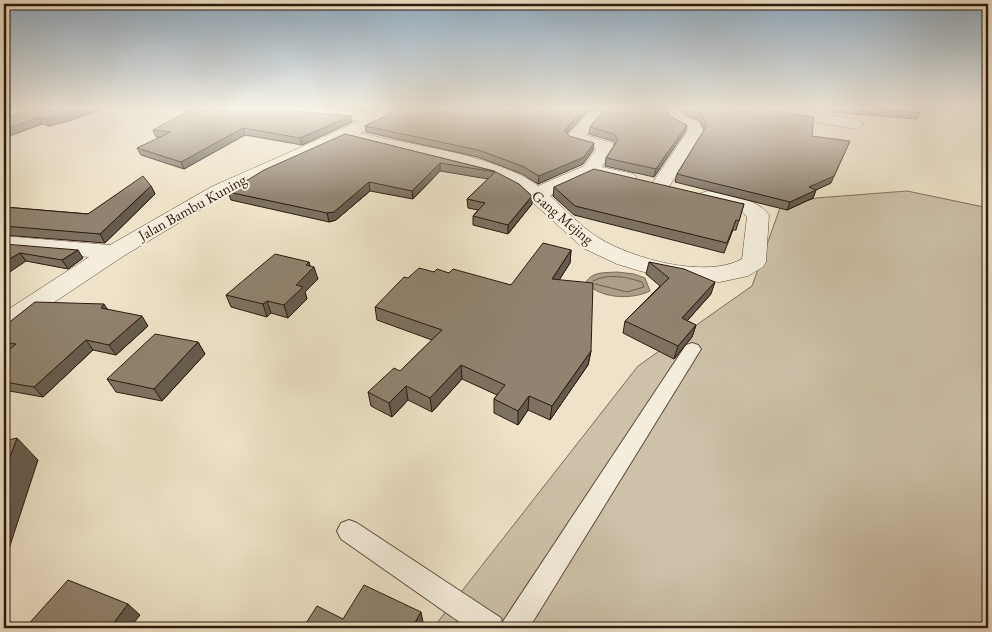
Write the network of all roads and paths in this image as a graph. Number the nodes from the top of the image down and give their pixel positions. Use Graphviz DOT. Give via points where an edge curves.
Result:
graph roads {
  1 [pos="333,138"];
  2 [pos="362,138"];
  3 [pos="580,138"];
  4 [pos="691,138"];
  5 [pos="591,170"];
  6 [pos="660,186"];
  7 [pos="537,194"];
  8 [pos="4,243"];
  9 [pos="114,252"];
  10 [pos="4,326"];
  11 [pos="692,349"];
  12 [pos="349,531"];
  13 [pos="492,628"];
  14 [pos="514,628"];
  1 -- 9 [label="street, Jalan Bambu Kuning" via="218,191"];
  2 -- 7 [label="street, Gang Mejing" via="492,169"];
  3 -- 5 [label="street" via="606,146"];
  4 -- 6 [label="street"];
  5 -- 6 [label="street"];
  5 -- 7 [label="street"];
  6 -- 7 [label="street, Gang Mejing" via="755,210 758,215 754,262 736,272 704,274 680,272 632,260 592,243"];
  8 -- 9 [label="street"];
  9 -- 10 [label="street, Jalan Bambu Kuning"];
  11 -- 14 [label="lane"];
  12 -- 13 [label="lane"];
}
